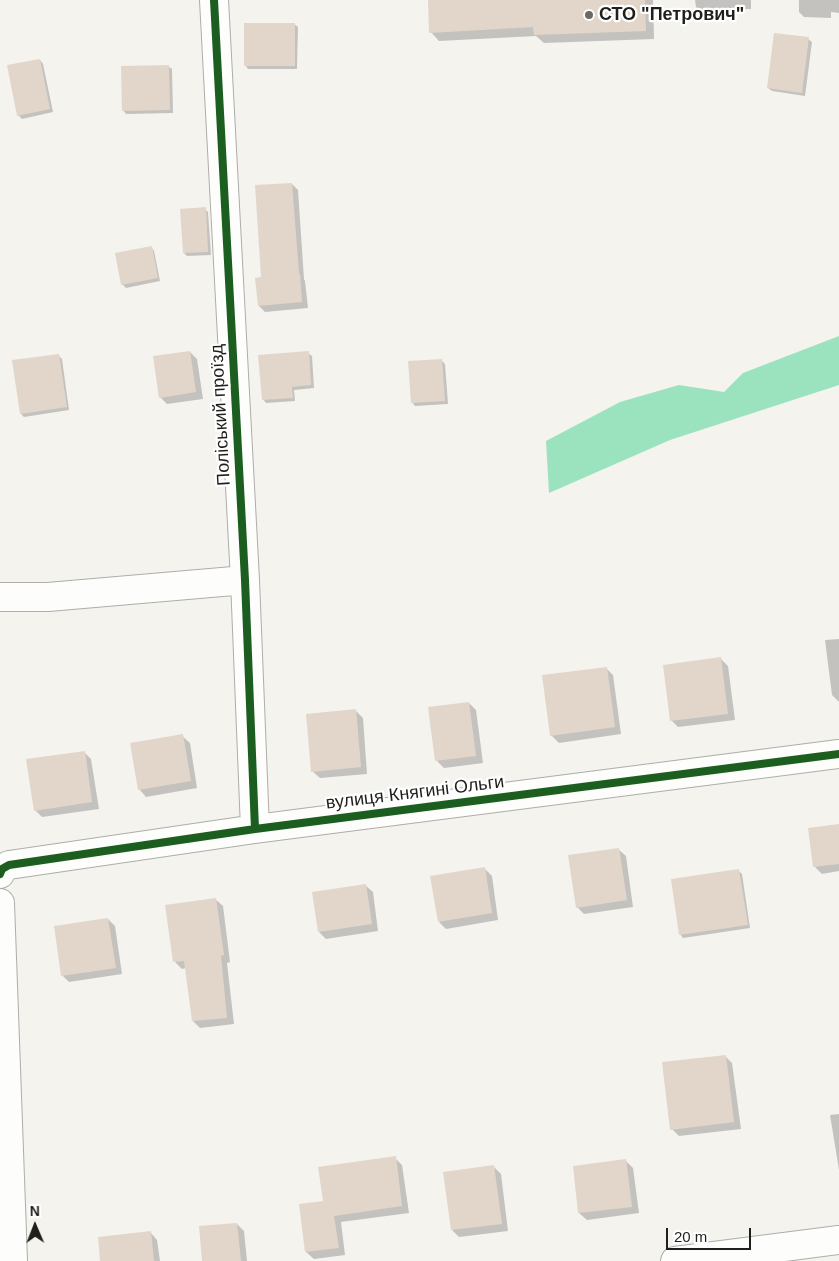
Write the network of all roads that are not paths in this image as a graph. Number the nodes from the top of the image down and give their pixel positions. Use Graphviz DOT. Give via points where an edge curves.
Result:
graph roads {
  1 [pos="214,0"];
  2 [pos="244,580"];
  3 [pos="0,597"];
  4 [pos="839,754"];
  5 [pos="255,829"];
  6 [pos="0,874"];
  7 [pos="0,903"];
  8 [pos="839,1240"];
  9 [pos="13,1261"];
  10 [pos="675,1261"];
  1 -- 2 [label="street, Поліський проїзд"];
  2 -- 3 [label="street" via="48,597"];
  2 -- 5 [label="street, Поліський проїзд"];
  4 -- 5 [label="street, вулиця Княгині Ольги"];
  5 -- 6 [label="street, вулиця Княгині Ольги" via="9,864"];
  7 -- 9 [label="street"];
  8 -- 10 [label="street"];
}
